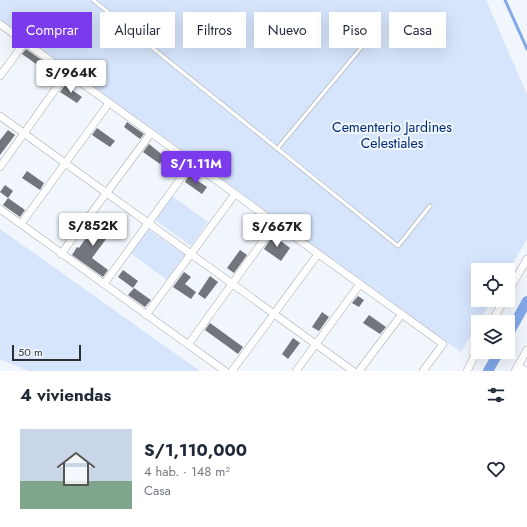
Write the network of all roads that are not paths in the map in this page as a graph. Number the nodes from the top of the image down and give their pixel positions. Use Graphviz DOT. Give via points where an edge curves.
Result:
graph roads {
  1 [pos="93,0"];
  2 [pos="0,24"];
  3 [pos="12,33"];
  4 [pos="21,48"];
  5 [pos="33,48"];
  6 [pos="361,48"];
  7 [pos="67,73"];
  8 [pos="0,76"];
  9 [pos="109,103"];
  10 [pos="0,116"];
  11 [pos="24,133"];
  12 [pos="151,133"];
  13 [pos="277,149"];
  14 [pos="65,163"];
  15 [pos="192,163"];
  16 [pos="0,167"];
  17 [pos="106,193"];
  18 [pos="235,194"];
  19 [pos="430,206"];
  20 [pos="0,209"];
  21 [pos="148,223"];
  22 [pos="276,223"];
  23 [pos="21,224"];
  24 [pos="61,254"];
  25 [pos="191,254"];
  26 [pos="318,254"];
  27 [pos="527,259"];
  28 [pos="515,280"];
  29 [pos="104,284"];
  30 [pos="232,284"];
  31 [pos="360,284"];
  32 [pos="274,314"];
  33 [pos="402,314"];
  34 [pos="146,315"];
  35 [pos="315,344"];
  36 [pos="188,345"];
  37 [pos="527,350"];
  38 [pos="473,359"];
  39 [pos="516,369"];
  40 [pos="225,371"];
  41 [pos="232,371"];
  42 [pos="296,371"];
  43 [pos="353,371"];
  44 [pos="359,371"];
  45 [pos="423,371"];
  46 [pos="467,371"];
  47 [pos="526,371"];
  1 -- 13 [label="lane"];
  2 -- 3 [label="street"];
  4 -- 8 [label="street"];
  5 -- 7 [label="street"];
  6 -- 13 [label="lane"];
  7 -- 9 [label="street"];
  7 -- 11 [label="street"];
  9 -- 12 [label="street"];
  9 -- 14 [label="street"];
  10 -- 11 [label="street"];
  11 -- 14 [label="street"];
  11 -- 16 [label="street"];
  12 -- 15 [label="street"];
  12 -- 17 [label="street"];
  13 -- 19 [label="lane" via="398,246"];
  14 -- 17 [label="street"];
  14 -- 23 [label="street"];
  15 -- 18 [label="street"];
  15 -- 21 [label="street"];
  17 -- 21 [label="street"];
  17 -- 24 [label="street"];
  18 -- 22 [label="street"];
  18 -- 25 [label="street"];
  20 -- 23 [label="street"];
  21 -- 25 [label="street"];
  21 -- 29 [label="street"];
  22 -- 26 [label="street"];
  22 -- 30 [label="street"];
  23 -- 24 [label="street"];
  24 -- 29 [label="street"];
  25 -- 30 [label="street"];
  25 -- 34 [label="street"];
  26 -- 31 [label="street"];
  26 -- 32 [label="street"];
  27 -- 28 [label="street"];
  29 -- 34 [label="street"];
  30 -- 32 [label="street"];
  30 -- 36 [label="street"];
  31 -- 33 [label="street"];
  31 -- 35 [label="street"];
  32 -- 35 [label="street"];
  32 -- 41 [label="street"];
  33 -- 44 [label="street"];
  33 -- 45 [label="street" via="443,344"];
  34 -- 36 [label="street"];
  35 -- 42 [label="street"];
  35 -- 43 [label="street"];
  36 -- 40 [label="street"];
  37 -- 39 [label="street"];
  38 -- 46 [label="street"];
  39 -- 47 [label="street"];
}
